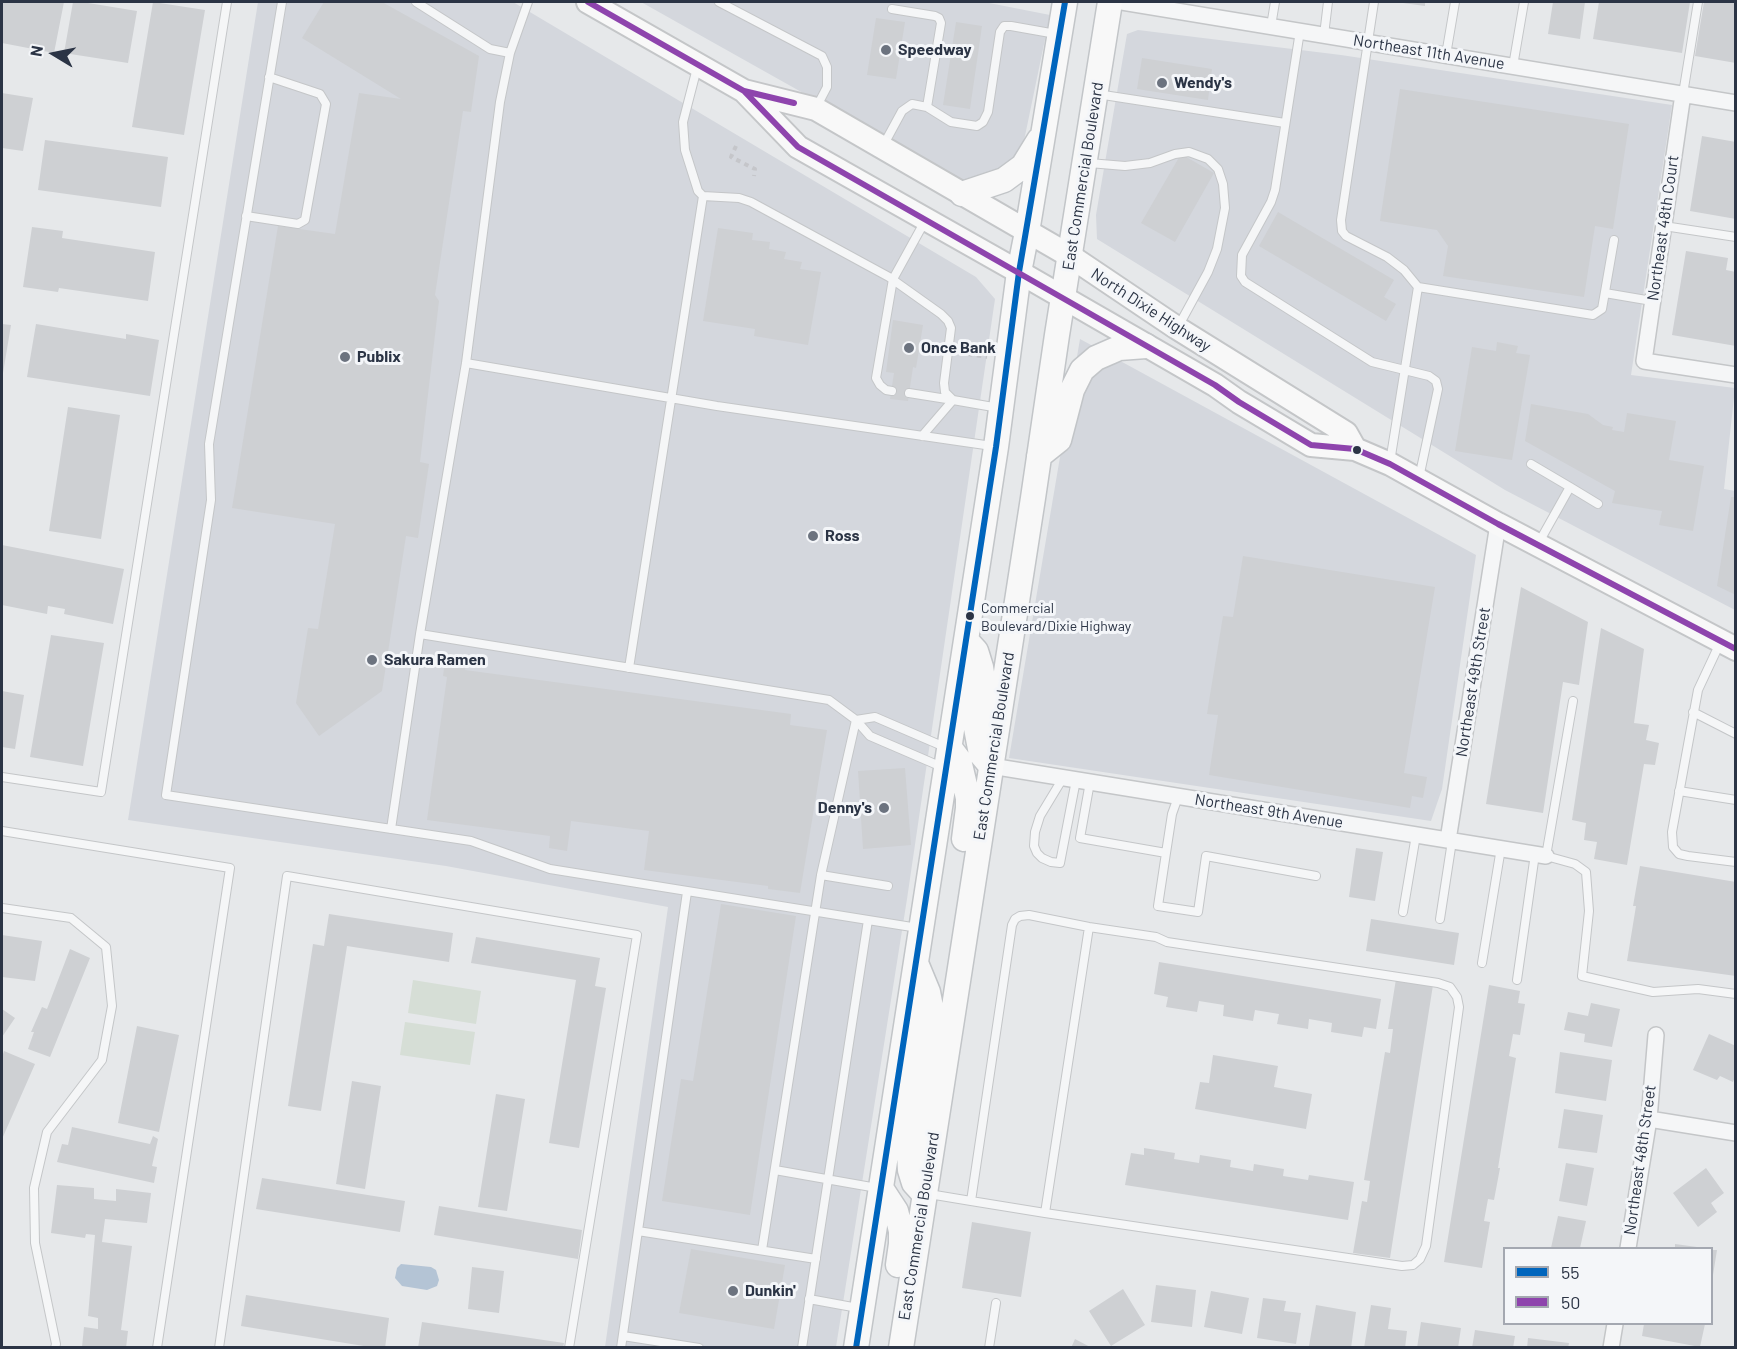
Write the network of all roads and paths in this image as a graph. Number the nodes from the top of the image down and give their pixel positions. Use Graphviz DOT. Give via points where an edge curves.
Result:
graph roads {
  1 [pos="227,2"];
  2 [pos="282,2"];
  3 [pos="416,2"];
  4 [pos="528,2"];
  5 [pos="588,2"];
  6 [pos="719,2"];
  7 [pos="1065,2"];
  8 [pos="1110,2"];
  9 [pos="1122,2"];
  10 [pos="1275,2"];
  11 [pos="1329,2"];
  12 [pos="1374,2"];
  13 [pos="1455,2"];
  14 [pos="1524,2"];
  15 [pos="1698,2"];
  16 [pos="892,9"];
  17 [pos="1271,26"];
  18 [pos="1299,31"];
  19 [pos="1060,34"];
  20 [pos="1324,35"];
  21 [pos="1369,42"];
  22 [pos="510,53"];
  23 [pos="1446,55"];
  24 [pos="697,64"];
  25 [pos="1514,66"];
  26 [pos="269,77"];
  27 [pos="744,91"];
  28 [pos="1096,93"];
  29 [pos="1683,94"];
  30 [pos="1736,103"];
  31 [pos="927,106"];
  32 [pos="816,109"];
  33 [pos="1285,123"];
  34 [pos="1043,132"];
  35 [pos="736,146"];
  36 [pos="883,147"];
  37 [pos="1085,162"];
  38 [pos="754,176"];
  39 [pos="962,194"];
  40 [pos="703,196"];
  41 [pos="246,216"];
  42 [pos="926,220"];
  43 [pos="1664,226"];
  44 [pos="1027,232"];
  45 [pos="1736,237"];
  46 [pos="1614,240"];
  47 [pos="1070,256"];
  48 [pos="1019,272"];
  49 [pos="893,279"];
  50 [pos="1418,287"];
  51 [pos="1605,293"];
  52 [pos="1064,298"];
  53 [pos="1652,301"];
  54 [pos="1177,328"];
  55 [pos="1146,346"];
  56 [pos="968,354"];
  57 [pos="991,357"];
  58 [pos="466,363"];
  59 [pos="1405,370"];
  60 [pos="1736,375"];
  61 [pos="892,391"];
  62 [pos="909,393"];
  63 [pos="672,398"];
  64 [pos="952,400"];
  65 [pos="1001,409"];
  66 [pos="921,436"];
  67 [pos="996,447"];
  68 [pos="1355,449"];
  69 [pos="1039,456"];
  70 [pos="1390,464"];
  71 [pos="1531,464"];
  72 [pos="1419,480"];
  73 [pos="1570,487"];
  74 [pos="1598,504"];
  75 [pos="1498,524"];
  76 [pos="1538,545"];
  77 [pos="420,634"];
  78 [pos="966,640"];
  79 [pos="1728,645"];
  80 [pos="629,668"];
  81 [pos="1573,701"];
  82 [pos="1693,712"];
  83 [pos="856,720"];
  84 [pos="1736,734"];
  85 [pos="948,758"];
  86 [pos="991,766"];
  87 [pos="2,777"];
  88 [pos="1076,780"];
  89 [pos="1679,791"];
  90 [pos="1178,797"];
  91 [pos="1736,801"];
  92 [pos="391,829"];
  93 [pos="2,831"];
  94 [pos="1416,835"];
  95 [pos="1450,840"];
  96 [pos="1500,848"];
  97 [pos="1166,853"];
  98 [pos="1541,855"];
  99 [pos="1736,862"];
  100 [pos="821,875"];
  101 [pos="1316,876"];
  102 [pos="888,886"];
  103 [pos="687,892"];
  104 [pos="2,908"];
  105 [pos="816,912"];
  106 [pos="1402,912"];
  107 [pos="1440,919"];
  108 [pos="868,920"];
  109 [pos="1089,927"];
  110 [pos="921,928"];
  111 [pos="965,936"];
  112 [pos="916,963"];
  113 [pos="1482,963"];
  114 [pos="1518,980"];
  115 [pos="1736,994"];
  116 [pos="1656,1035"];
  117 [pos="1649,1119"];
  118 [pos="1736,1133"];
  119 [pos="775,1170"];
  120 [pos="828,1180"];
  121 [pos="881,1188"];
  122 [pos="924,1194"];
  123 [pos="972,1201"];
  124 [pos="1045,1213"];
  125 [pos="638,1231"];
  126 [pos="1628,1247"];
  127 [pos="762,1250"];
  128 [pos="816,1259"];
  129 [pos="810,1299"];
  130 [pos="996,1303"];
  131 [pos="862,1308"];
  132 [pos="1615,1325"];
  133 [pos="623,1336"];
  134 [pos="55,1347"];
  135 [pos="158,1347"];
  136 [pos="219,1347"];
  137 [pos="569,1347"];
  138 [pos="621,1347"];
  139 [pos="699,1347"];
  140 [pos="802,1347"];
  141 [pos="856,1347"];
  142 [pos="886,1347"];
  143 [pos="900,1347"];
  144 [pos="988,1347"];
  145 [pos="1611,1347"];
  1 -- 87 [label="lane" via="101,792"];
  2 -- 26 [label="lane"];
  3 -- 22 [label="lane" via="490,49"];
  4 -- 22 [label="lane"];
  5 -- 24 [label="main road, North Dixie Highway"];
  6 -- 32 [label="lane" via="822,57 827,67 827,87"];
  7 -- 19 [label="main road"];
  8 -- 28 [label="main road, East Commercial Boulevard"];
  9 -- 17 [label="street, Northeast 11th Avenue"];
  10 -- 17 [label="lane"];
  11 -- 20 [label="lane"];
  12 -- 21 [label="lane"];
  13 -- 23 [label="lane"];
  14 -- 25 [label="lane"];
  15 -- 29 [label="lane"];
  16 -- 31 [label="lane" via="939,18 941,23"];
  17 -- 18 [label="street, Northeast 11th Avenue"];
  18 -- 20 [label="street, Northeast 11th Avenue"];
  18 -- 33 [label="lane"];
  19 -- 31 [label="lane" via="1004,26 988,112 977,126 951,122"];
  19 -- 34 [label="main road"];
  20 -- 21 [label="street, Northeast 11th Avenue"];
  21 -- 23 [label="street, Northeast 11th Avenue"];
  21 -- 50 [label="lane" via="1342,231 1387,257"];
  22 -- 58 [label="lane" via="500,102"];
  23 -- 25 [label="street, Northeast 11th Avenue"];
  24 -- 27 [label="main road, North Dixie Highway"];
  24 -- 40 [label="lane" via="684,122 685,150"];
  25 -- 29 [label="street, Northeast 11th Avenue"];
  26 -- 41 [label="lane"];
  26 -- 41 [label="lane" via="321,94 326,104 305,220 298,224"];
  27 -- 32 [label="main road, North Dixie Highway"];
  27 -- 42 [label="main road, North Dixie Highway" via="798,147"];
  28 -- 33 [label="lane"];
  28 -- 37 [label="main road, East Commercial Boulevard"];
  29 -- 30 [label="street, Northeast 11th Avenue"];
  29 -- 43 [label="street, Northeast 48th Court"];
  31 -- 36 [label="lane" via="912,104 902,111"];
  32 -- 36 [label="main road, North Dixie Highway"];
  33 -- 59 [label="lane" via="1275,189 1242,255 1241,276 1372,362"];
  34 -- 39 [label="main road" via="1023,166 1004,180"];
  34 -- 44 [label="main road"];
  35 -- 38 [label="path" via="731,157 755,169"];
  36 -- 39 [label="main road, North Dixie Highway"];
  37 -- 47 [label="main road, East Commercial Boulevard"];
  37 -- 54 [label="lane" via="1150,164 1190,152 1208,159 1218,169 1225,207 1217,249"];
  39 -- 44 [label="main road, North Dixie Highway"];
  40 -- 49 [label="lane" via="752,202"];
  40 -- 63 [label="lane"];
  41 -- 92 [label="lane" via="209,444 212,500 166,795"];
  42 -- 48 [label="main road, North Dixie Highway"];
  42 -- 49 [label="lane"];
  43 -- 45 [label="lane"];
  43 -- 53 [label="street, Northeast 48th Court"];
  44 -- 47 [label="main road, North Dixie Highway"];
  44 -- 48 [label="main road"];
  46 -- 51 [label="lane"];
  47 -- 52 [label="main road, East Commercial Boulevard"];
  47 -- 54 [label="main road, North Dixie Highway"];
  48 -- 52 [label="main road, North Dixie Highway"];
  48 -- 65 [label="main road"];
  49 -- 61 [label="lane" via="876,378 886,390"];
  49 -- 64 [label="lane" via="948,321 951,328 944,383"];
  50 -- 51 [label="lane" via="1593,315 1602,309"];
  50 -- 59 [label="lane"];
  51 -- 53 [label="lane"];
  52 -- 55 [label="main road, North Dixie Highway"];
  52 -- 69 [label="main road, East Commercial Boulevard"];
  53 -- 60 [label="street, Northeast 48th Court" via="1644,361"];
  54 -- 68 [label="main road, North Dixie Highway" via="1346,433"];
  55 -- 68 [label="main road, North Dixie Highway" via="1311,445"];
  55 -- 69 [label="main road" via="1119,348 1096,358 1082,370 1072,390 1059,440"];
  56 -- 57 [label="path"];
  58 -- 63 [label="lane"];
  58 -- 77 [label="lane"];
  59 -- 70 [label="lane"];
  59 -- 72 [label="lane" via="1429,376 1438,389"];
  62 -- 64 [label="lane"];
  63 -- 66 [label="lane"];
  63 -- 80 [label="lane"];
  64 -- 65 [label="lane"];
  64 -- 66 [label="lane"];
  65 -- 67 [label="main road"];
  66 -- 67 [label="lane"];
  67 -- 78 [label="main road"];
  68 -- 70 [label="main road, North Dixie Highway"];
  69 -- 86 [label="main road, East Commercial Boulevard"];
  70 -- 72 [label="main road, North Dixie Highway"];
  71 -- 73 [label="lane"];
  72 -- 75 [label="main road, North Dixie Highway"];
  73 -- 74 [label="lane"];
  73 -- 76 [label="lane"];
  75 -- 76 [label="main road, North Dixie Highway"];
  75 -- 95 [label="street, Northeast 49th Street"];
  76 -- 79 [label="main road, North Dixie Highway"];
  77 -- 80 [label="lane"];
  77 -- 92 [label="lane"];
  78 -- 85 [label="main road"];
  78 -- 86 [label="main road" via="976,651 981,667 976,728 981,754"];
  79 -- 82 [label="lane" via="1698,690"];
  80 -- 83 [label="lane" via="830,700"];
  81 -- 98 [label="lane"];
  82 -- 84 [label="lane"];
  82 -- 89 [label="lane"];
  83 -- 85 [label="lane" via="870,736"];
  83 -- 85 [label="lane" via="875,717"];
  83 -- 100 [label="lane"];
  85 -- 110 [label="main road"];
  85 -- 111 [label="main road" via="959,760 968,798 954,909 958,931"];
  86 -- 88 [label="street, Northeast 9th Avenue"];
  86 -- 111 [label="main road, East Commercial Boulevard"];
  88 -- 88 [label="lane" via="1040,816 1034,846 1050,862 1060,863"];
  88 -- 90 [label="street, Northeast 9th Avenue"];
  88 -- 97 [label="lane" via="1080,838"];
  89 -- 91 [label="lane"];
  89 -- 99 [label="lane" via="1672,847 1679,854"];
  90 -- 94 [label="street, Northeast 9th Avenue"];
  90 -- 97 [label="lane"];
  92 -- 103 [label="lane" via="471,841 550,869"];
  93 -- 135 [label="lane" via="230,868"];
  94 -- 95 [label="street, Northeast 9th Avenue"];
  94 -- 106 [label="lane"];
  95 -- 96 [label="street, Northeast 9th Avenue"];
  95 -- 107 [label="lane"];
  96 -- 98 [label="street, Northeast 9th Avenue"];
  96 -- 113 [label="lane"];
  97 -- 101 [label="lane" via="1158,906 1198,912 1206,856"];
  98 -- 114 [label="lane"];
  98 -- 115 [label="lane" via="1575,864 1586,872 1589,911 1582,976 1653,992 1698,989"];
  100 -- 102 [label="lane"];
  100 -- 105 [label="lane"];
  103 -- 105 [label="lane"];
  103 -- 125 [label="lane"];
  104 -- 134 [label="lane" via="71,918 105,947 112,1006 102,1060 48,1132 34,1188 35,1243"];
  105 -- 108 [label="lane"];
  105 -- 119 [label="lane"];
  108 -- 110 [label="lane"];
  108 -- 120 [label="lane"];
  109 -- 123 [label="lane" via="1024,915 1015,918 1012,925"];
  109 -- 124 [label="lane"];
  109 -- 124 [label="lane" via="1450,987 1459,1007 1426,1246 1413,1265 1402,1266"];
  110 -- 112 [label="main road"];
  111 -- 122 [label="main road, East Commercial Boulevard"];
  112 -- 121 [label="main road"];
  112 -- 122 [label="main road" via="931,1007 909,1170"];
  116 -- 117 [label="street, Northeast 48th Street"];
  117 -- 118 [label="street"];
  117 -- 126 [label="street, Northeast 48th Street"];
  119 -- 120 [label="lane"];
  119 -- 127 [label="lane"];
  120 -- 121 [label="lane"];
  120 -- 128 [label="lane"];
  121 -- 131 [label="main road"];
  121 -- 142 [label="main road" via="896,1211 901,1231"];
  122 -- 123 [label="lane"];
  122 -- 143 [label="main road, East Commercial Boulevard"];
  123 -- 124 [label="lane"];
  125 -- 127 [label="lane"];
  125 -- 133 [label="lane"];
  127 -- 128 [label="lane"];
  128 -- 129 [label="lane"];
  129 -- 131 [label="lane"];
  129 -- 140 [label="lane"];
  130 -- 144 [label="lane"];
  131 -- 141 [label="main road"];
  132 -- 145 [label="street"];
  133 -- 138 [label="lane"];
  133 -- 139 [label="lane"];
  136 -- 137 [label="lane" via="287,876 637,934"];
}
